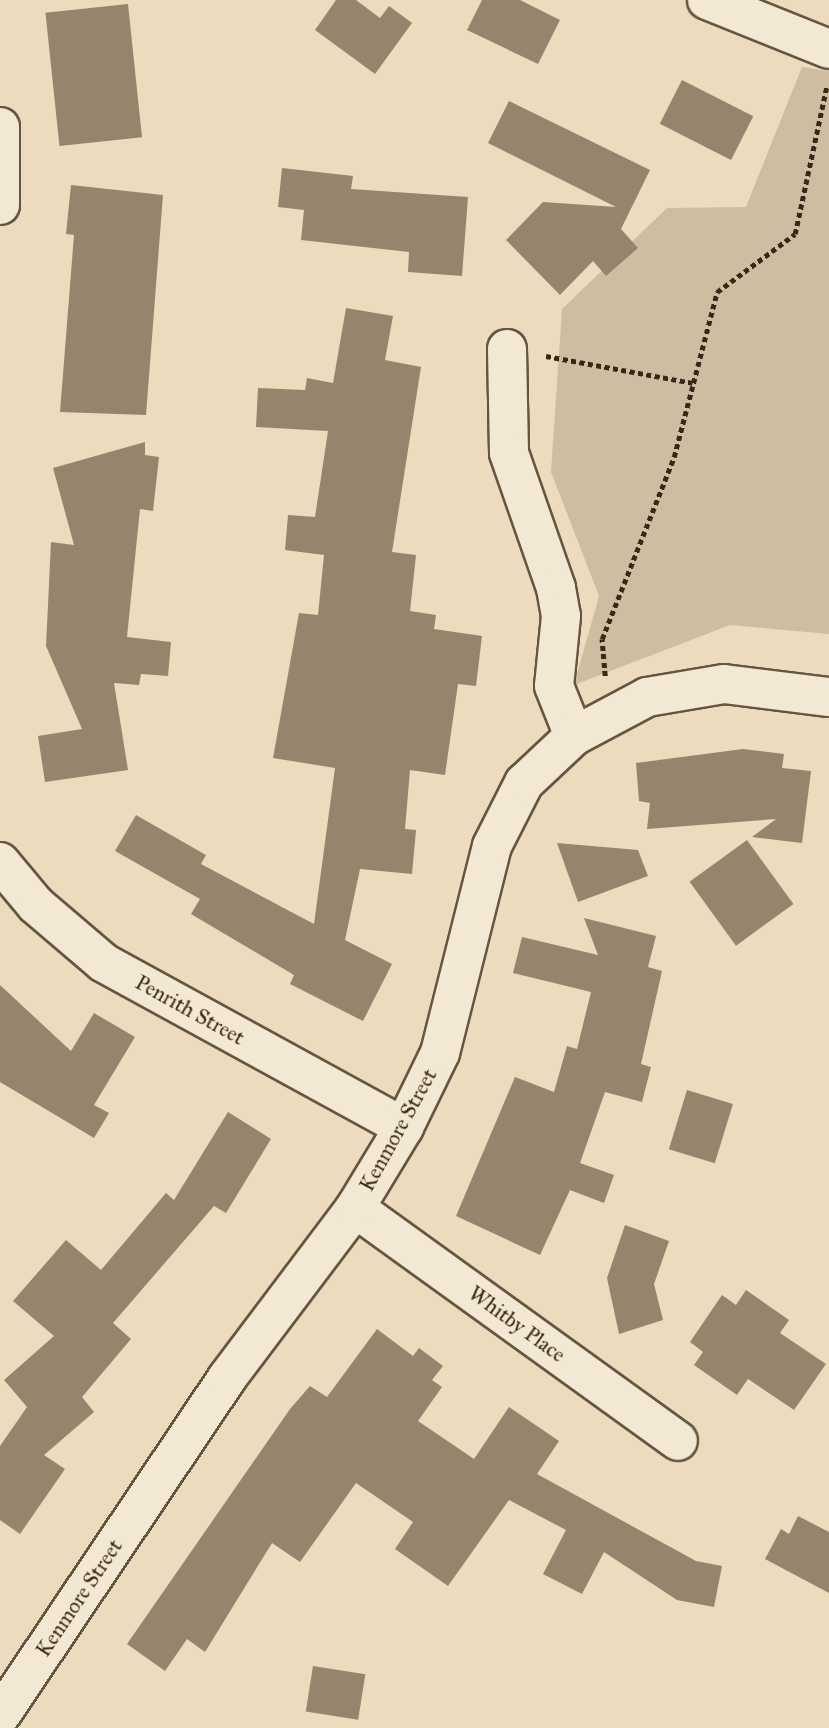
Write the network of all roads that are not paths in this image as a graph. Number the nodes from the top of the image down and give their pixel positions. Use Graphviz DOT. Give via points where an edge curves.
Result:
graph roads {
  1 [pos="707,0"];
  2 [pos="829,49"];
  3 [pos="0,127"];
  4 [pos="0,205"];
  5 [pos="507,349"];
  6 [pos="829,698"];
  7 [pos="574,736"];
  8 [pos="0,862"];
  9 [pos="404,1126"];
  10 [pos="355,1208"];
  11 [pos="678,1441"];
  12 [pos="0,1716"];
  1 -- 2 [label="street"];
  3 -- 4 [label="street"];
  5 -- 7 [label="street" via="509,453 556,588 561,616 554,686"];
  6 -- 7 [label="street, Kenmore Street" via="724,684 647,697"];
  7 -- 9 [label="street, Kenmore Street" via="524,783 502,823 440,1053"];
  8 -- 9 [label="street, Penrith Street" via="36,905 104,963"];
  9 -- 10 [label="street, Kenmore Street"];
  10 -- 11 [label="street, Whitby Place"];
  10 -- 12 [label="street, Kenmore Street" via="227,1378"];
}
